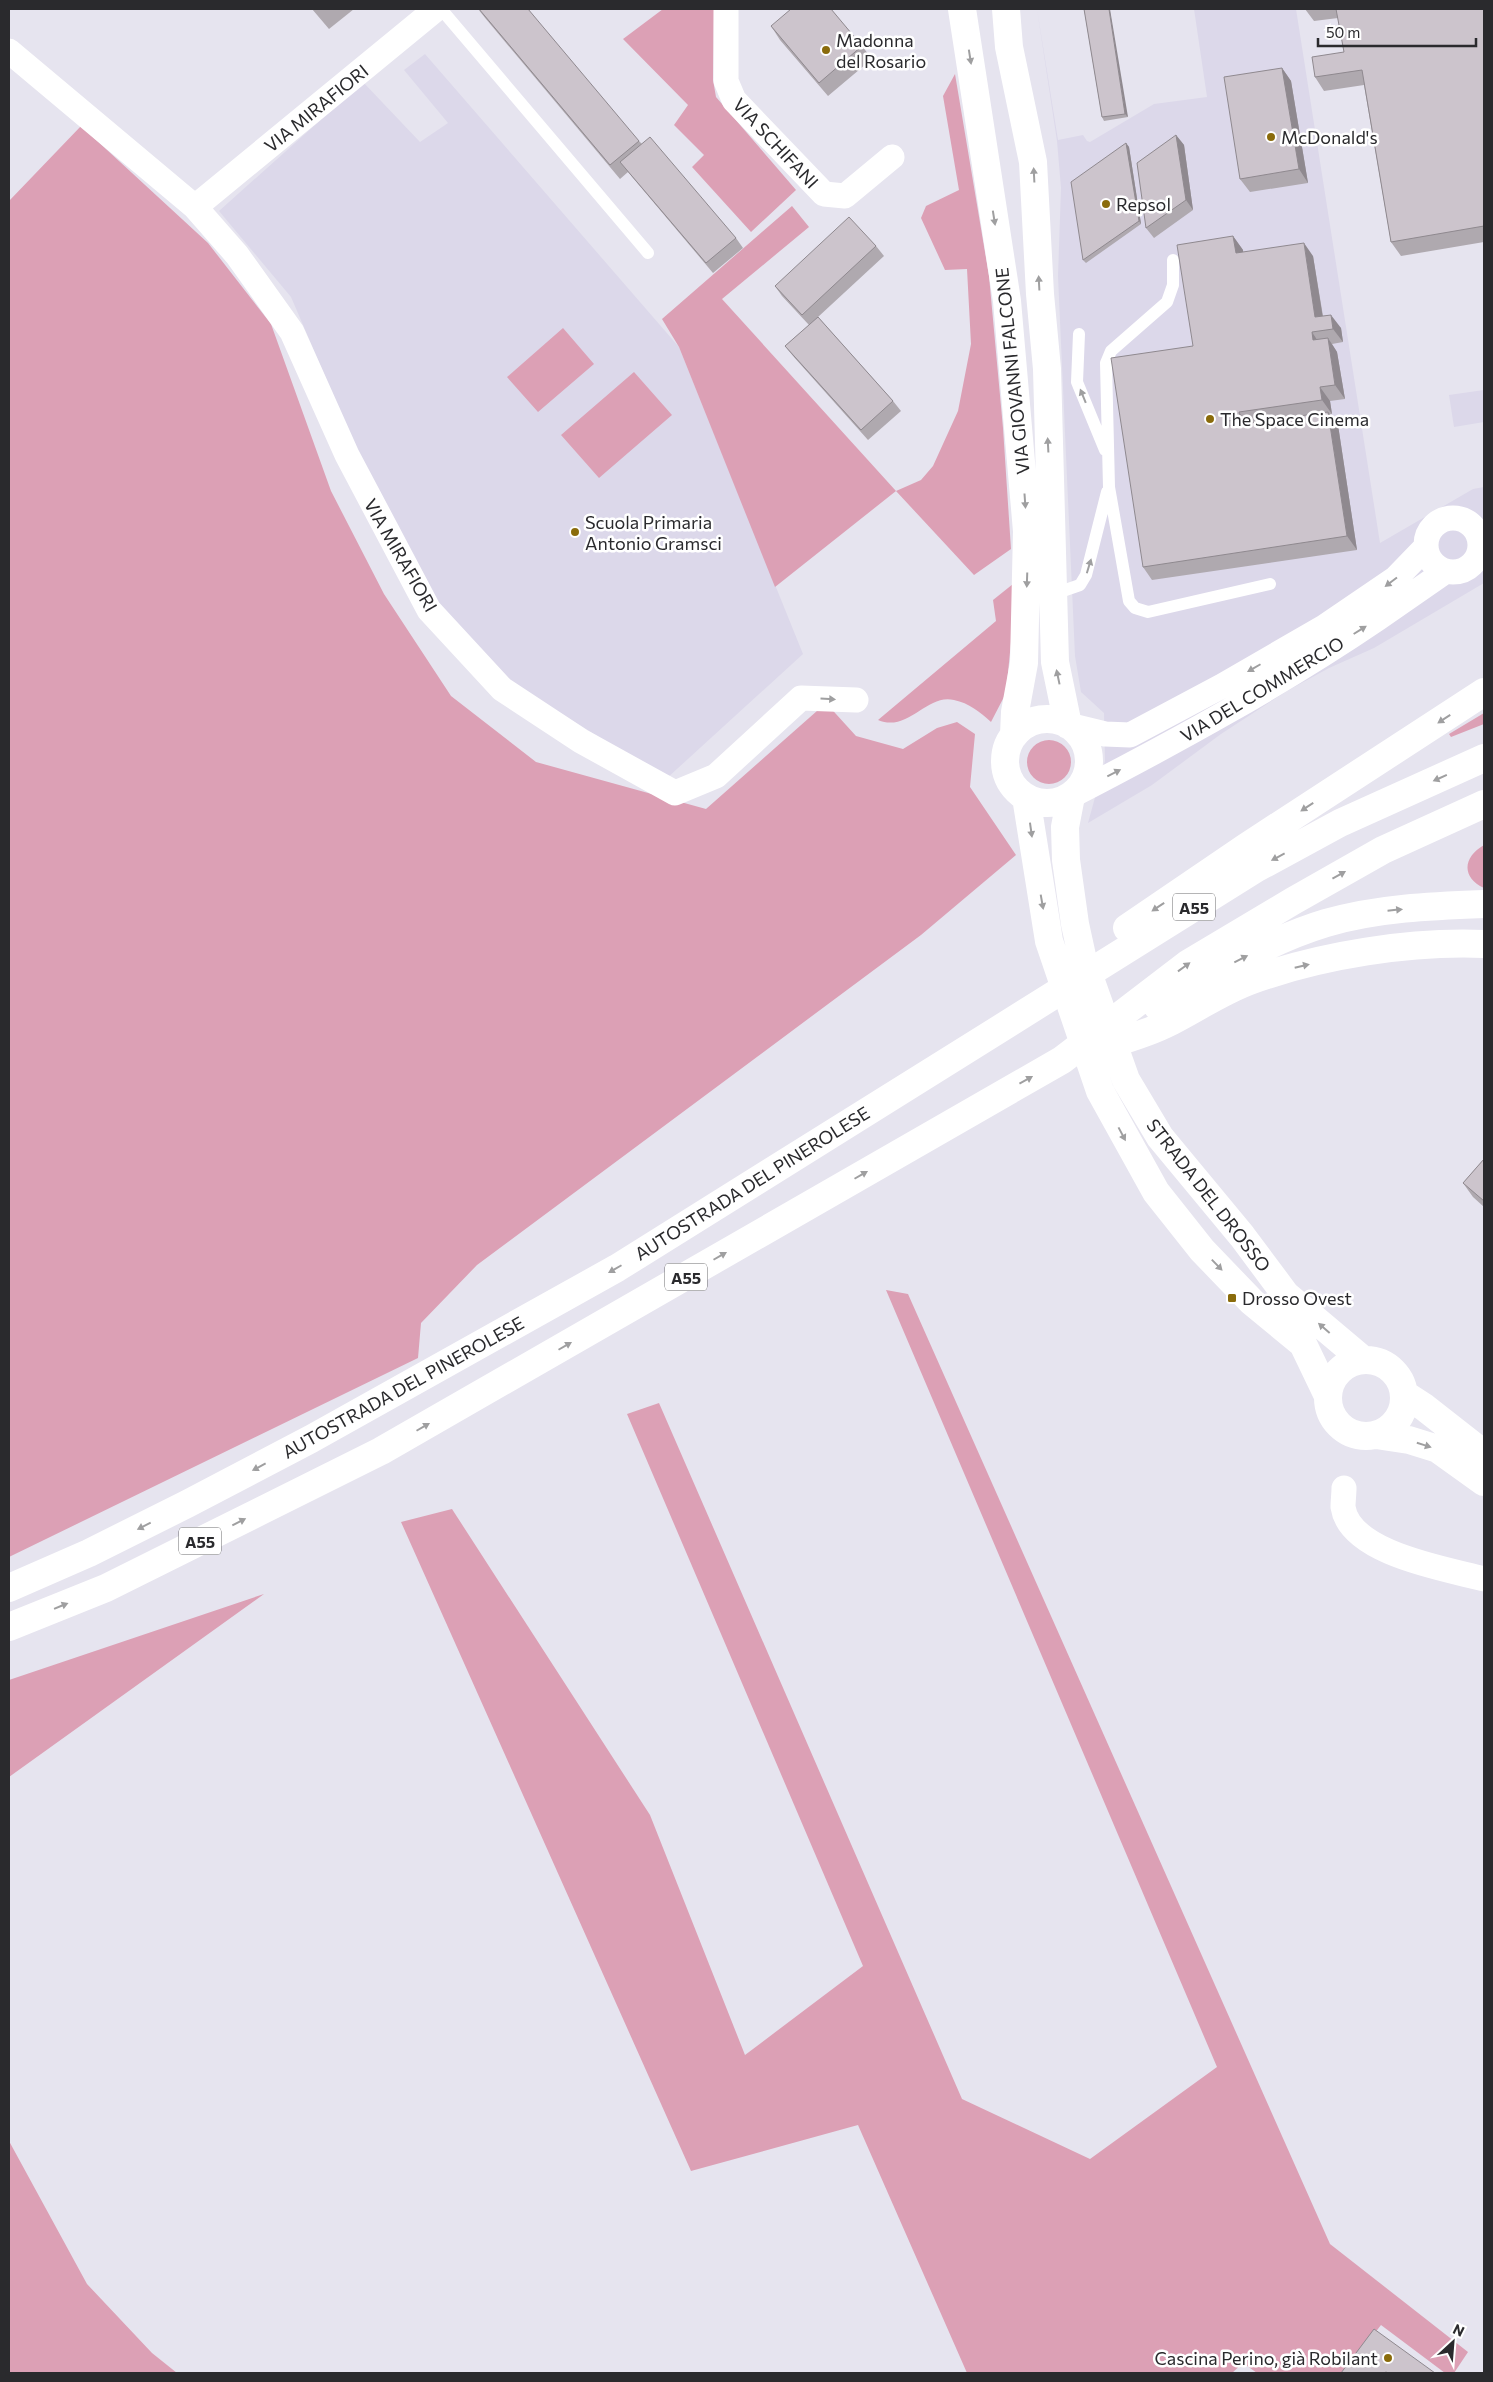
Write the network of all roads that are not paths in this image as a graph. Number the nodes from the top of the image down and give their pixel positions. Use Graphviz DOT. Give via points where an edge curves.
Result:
graph roads {
  1 [pos="436,9"];
  2 [pos="441,9"];
  3 [pos="726,9"];
  4 [pos="962,9"];
  5 [pos="1006,9"];
  6 [pos="9,51"];
  7 [pos="892,158"];
  8 [pos="195,207"];
  9 [pos="648,253"];
  10 [pos="1173,260"];
  11 [pos="1079,334"];
  12 [pos="1108,457"];
  13 [pos="1109,487"];
  14 [pos="1484,513"];
  15 [pos="1458,518"];
  16 [pos="1426,548"];
  17 [pos="1480,559"];
  18 [pos="1446,571"];
  19 [pos="1270,584"];
  20 [pos="1054,594"];
  21 [pos="1484,692"];
  22 [pos="856,700"];
  23 [pos="1068,725"];
  24 [pos="1014,735"];
  25 [pos="1484,758"];
  26 [pos="1071,796"];
  27 [pos="1026,797"];
  28 [pos="1484,804"];
  29 [pos="1484,904"];
  30 [pos="1484,944"];
  31 [pos="1062,1060"];
  32 [pos="917,1080"];
  33 [pos="1362,1359"];
  34 [pos="1327,1394"];
  35 [pos="1404,1394"];
  36 [pos="1376,1435"];
  37 [pos="1484,1454"];
  38 [pos="1484,1482"];
  39 [pos="1344,1488"];
  40 [pos="1484,1579"];
  41 [pos="9,1588"];
  42 [pos="12,1626"];
  1 -- 8 [label="street, VIA MIRAFIORI"];
  2 -- 9 [label="lane"];
  3 -- 7 [label="street, VIA SCHIFANI" via="726,80 734,100 824,194 845,196"];
  4 -- 24 [label="main road, VIA GIOVANNI FALCONE, one-way" via="1007,301 1027,531 1024,663"];
  20 -- 5 [label="main road, VIA GIOVANNI FALCONE, one-way" via="1047,369 1033,162 1008,47"];
  6 -- 8 [label="street, VIA MIRAFIORI"];
  8 -- 22 [label="street, VIA MIRAFIORI, one-way" via="237,255 292,332 346,455 429,610 502,689 582,741 675,793 716,776 801,698"];
  10 -- 12 [label="lane" via="1174,285 1167,302 1111,351 1106,362"];
  12 -- 11 [label="lane, one-way" via="1077,382"];
  12 -- 13 [label="lane"];
  13 -- 19 [label="lane" via="1126,590 1135,608 1148,612"];
  20 -- 13 [label="lane, one-way" via="1080,585 1086,575"];
  14 -- 15 [label="street"];
  15 -- 16 [label="street" via="1447,518 1436,524 1426,538"];
  15 -- 17 [label="street" via="1467,521 1478,534"];
  16 -- 18 [label="street" via="1430,560"];
  16 -- 23 [label="street, VIA DEL COMMERCIO, one-way" via="1396,578 1324,627 1130,735 1105,734"];
  17 -- 18 [label="street" via="1459,572"];
  26 -- 18 [label="street, VIA DEL COMMERCIO, one-way" via="1242,702 1361,630"];
  23 -- 20 [label="main road, VIA GIOVANNI FALCONE, one-way" via="1055,662"];
  21 -- 32 [label="main road, one-way" via="1238,852"];
  23 -- 24 [label="main road" via="1039,720"];
  23 -- 26 [label="main road, VIA GIOVANNI FALCONE" via="1080,735 1089,762 1087,775"];
  24 -- 27 [label="main road, VIA GIOVANNI FALCONE" via="1006,752 1007,773 1011,783"];
  25 -- 32 [label="main road, AUTOSTRADA DEL PINEROLESE / A55, one-way" via="1340,824 1257,868"];
  26 -- 27 [label="main road" via="1049,803"];
  33 -- 26 [label="main road, STRADA DEL DROSSO, one-way" via="1286,1295 1160,1137 1126,1080 1082,956 1075,924 1066,860 1065,827"];
  27 -- 34 [label="main road, STRADA DEL DROSSO, one-way" via="1049,941 1100,1091 1156,1192 1202,1250 1240,1289 1303,1344"];
  31 -- 28 [label="main road, A55, one-way" via="1190,964 1293,901 1384,850"];
  31 -- 29 [label="main road, one-way" via="1235,962 1298,932 1392,910"];
  31 -- 30 [label="main road, one-way" via="1162,1026 1251,980 1289,969 1383,950 1432,944"];
  42 -- 31 [label="main road, A55, one-way" via="106,1588 381,1451"];
  32 -- 41 [label="main road, AUTOSTRADA DEL PINEROLESE / A55, one-way" via="617,1268 312,1439 89,1553"];
  33 -- 34 [label="main road" via="1341,1368 1334,1375"];
  33 -- 35 [label="main road" via="1385,1364 1395,1372"];
  34 -- 36 [label="main road" via="1331,1414 1344,1430 1365,1436"];
  35 -- 36 [label="main road" via="1400,1415 1387,1430"];
  35 -- 37 [label="main road"];
  36 -- 38 [label="main road, one-way" via="1438,1449"];
  39 -- 40 [label="street" via="1343,1508 1352,1526 1369,1541 1391,1554"];
}
